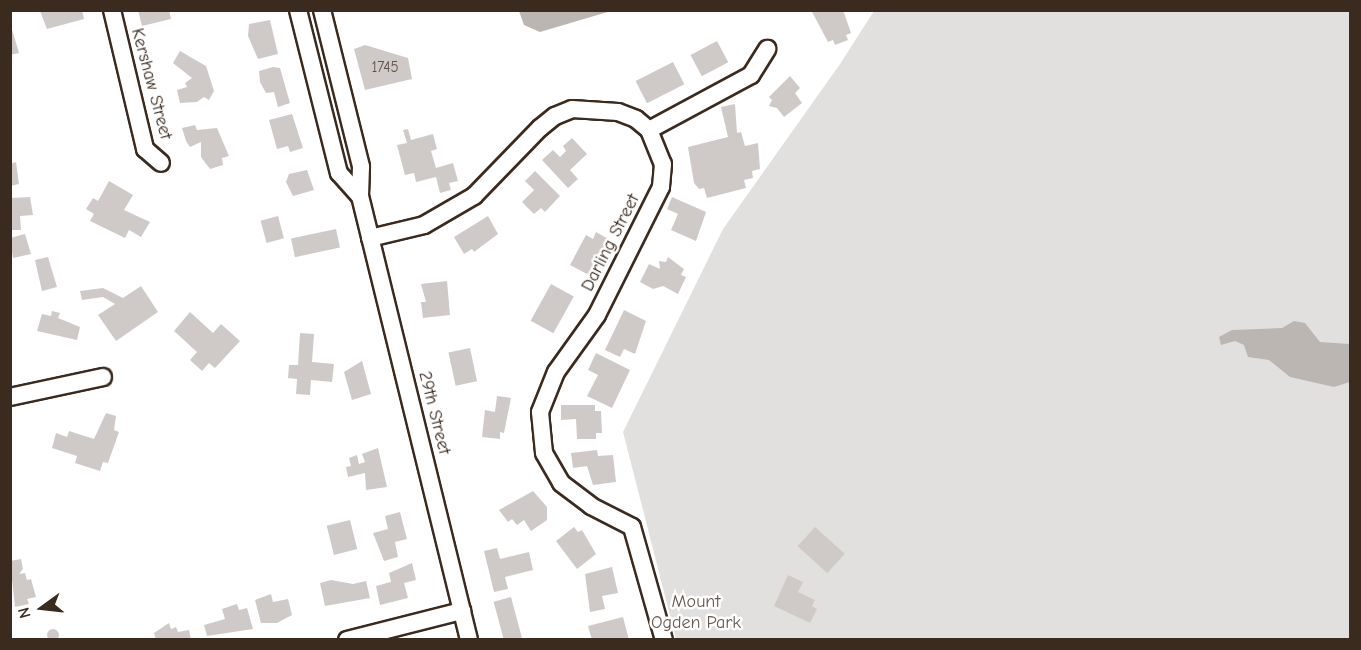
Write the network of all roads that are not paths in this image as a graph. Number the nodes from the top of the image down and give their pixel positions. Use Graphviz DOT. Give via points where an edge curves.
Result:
graph roads {
  1 [pos="112,10"];
  2 [pos="298,10"];
  3 [pos="322,10"];
  4 [pos="767,49"];
  5 [pos="649,130"];
  6 [pos="161,164"];
  7 [pos="360,196"];
  8 [pos="370,238"];
  9 [pos="103,376"];
  10 [pos="11,395"];
  11 [pos="462,611"];
  12 [pos="347,639"];
  13 [pos="470,639"];
  14 [pos="664,639"];
  1 -- 6 [label="street, Kershaw Street" via="145,149"];
  2 -- 7 [label="street, 29th Street" via="339,173"];
  3 -- 7 [label="street, 29th Street" via="361,167"];
  4 -- 5 [label="street" via="751,75"];
  5 -- 8 [label="street" via="618,112 572,109 540,128 474,196 424,225"];
  5 -- 14 [label="street, Darling Street" via="663,164 661,187 597,315 556,372 540,412 544,453 561,483 591,506 632,527"];
  7 -- 8 [label="street, 29th Street"];
  8 -- 11 [label="street, 29th Street"];
  9 -- 10 [label="street"];
  11 -- 12 [label="street"];
  11 -- 13 [label="street, 29th Street"];
}
